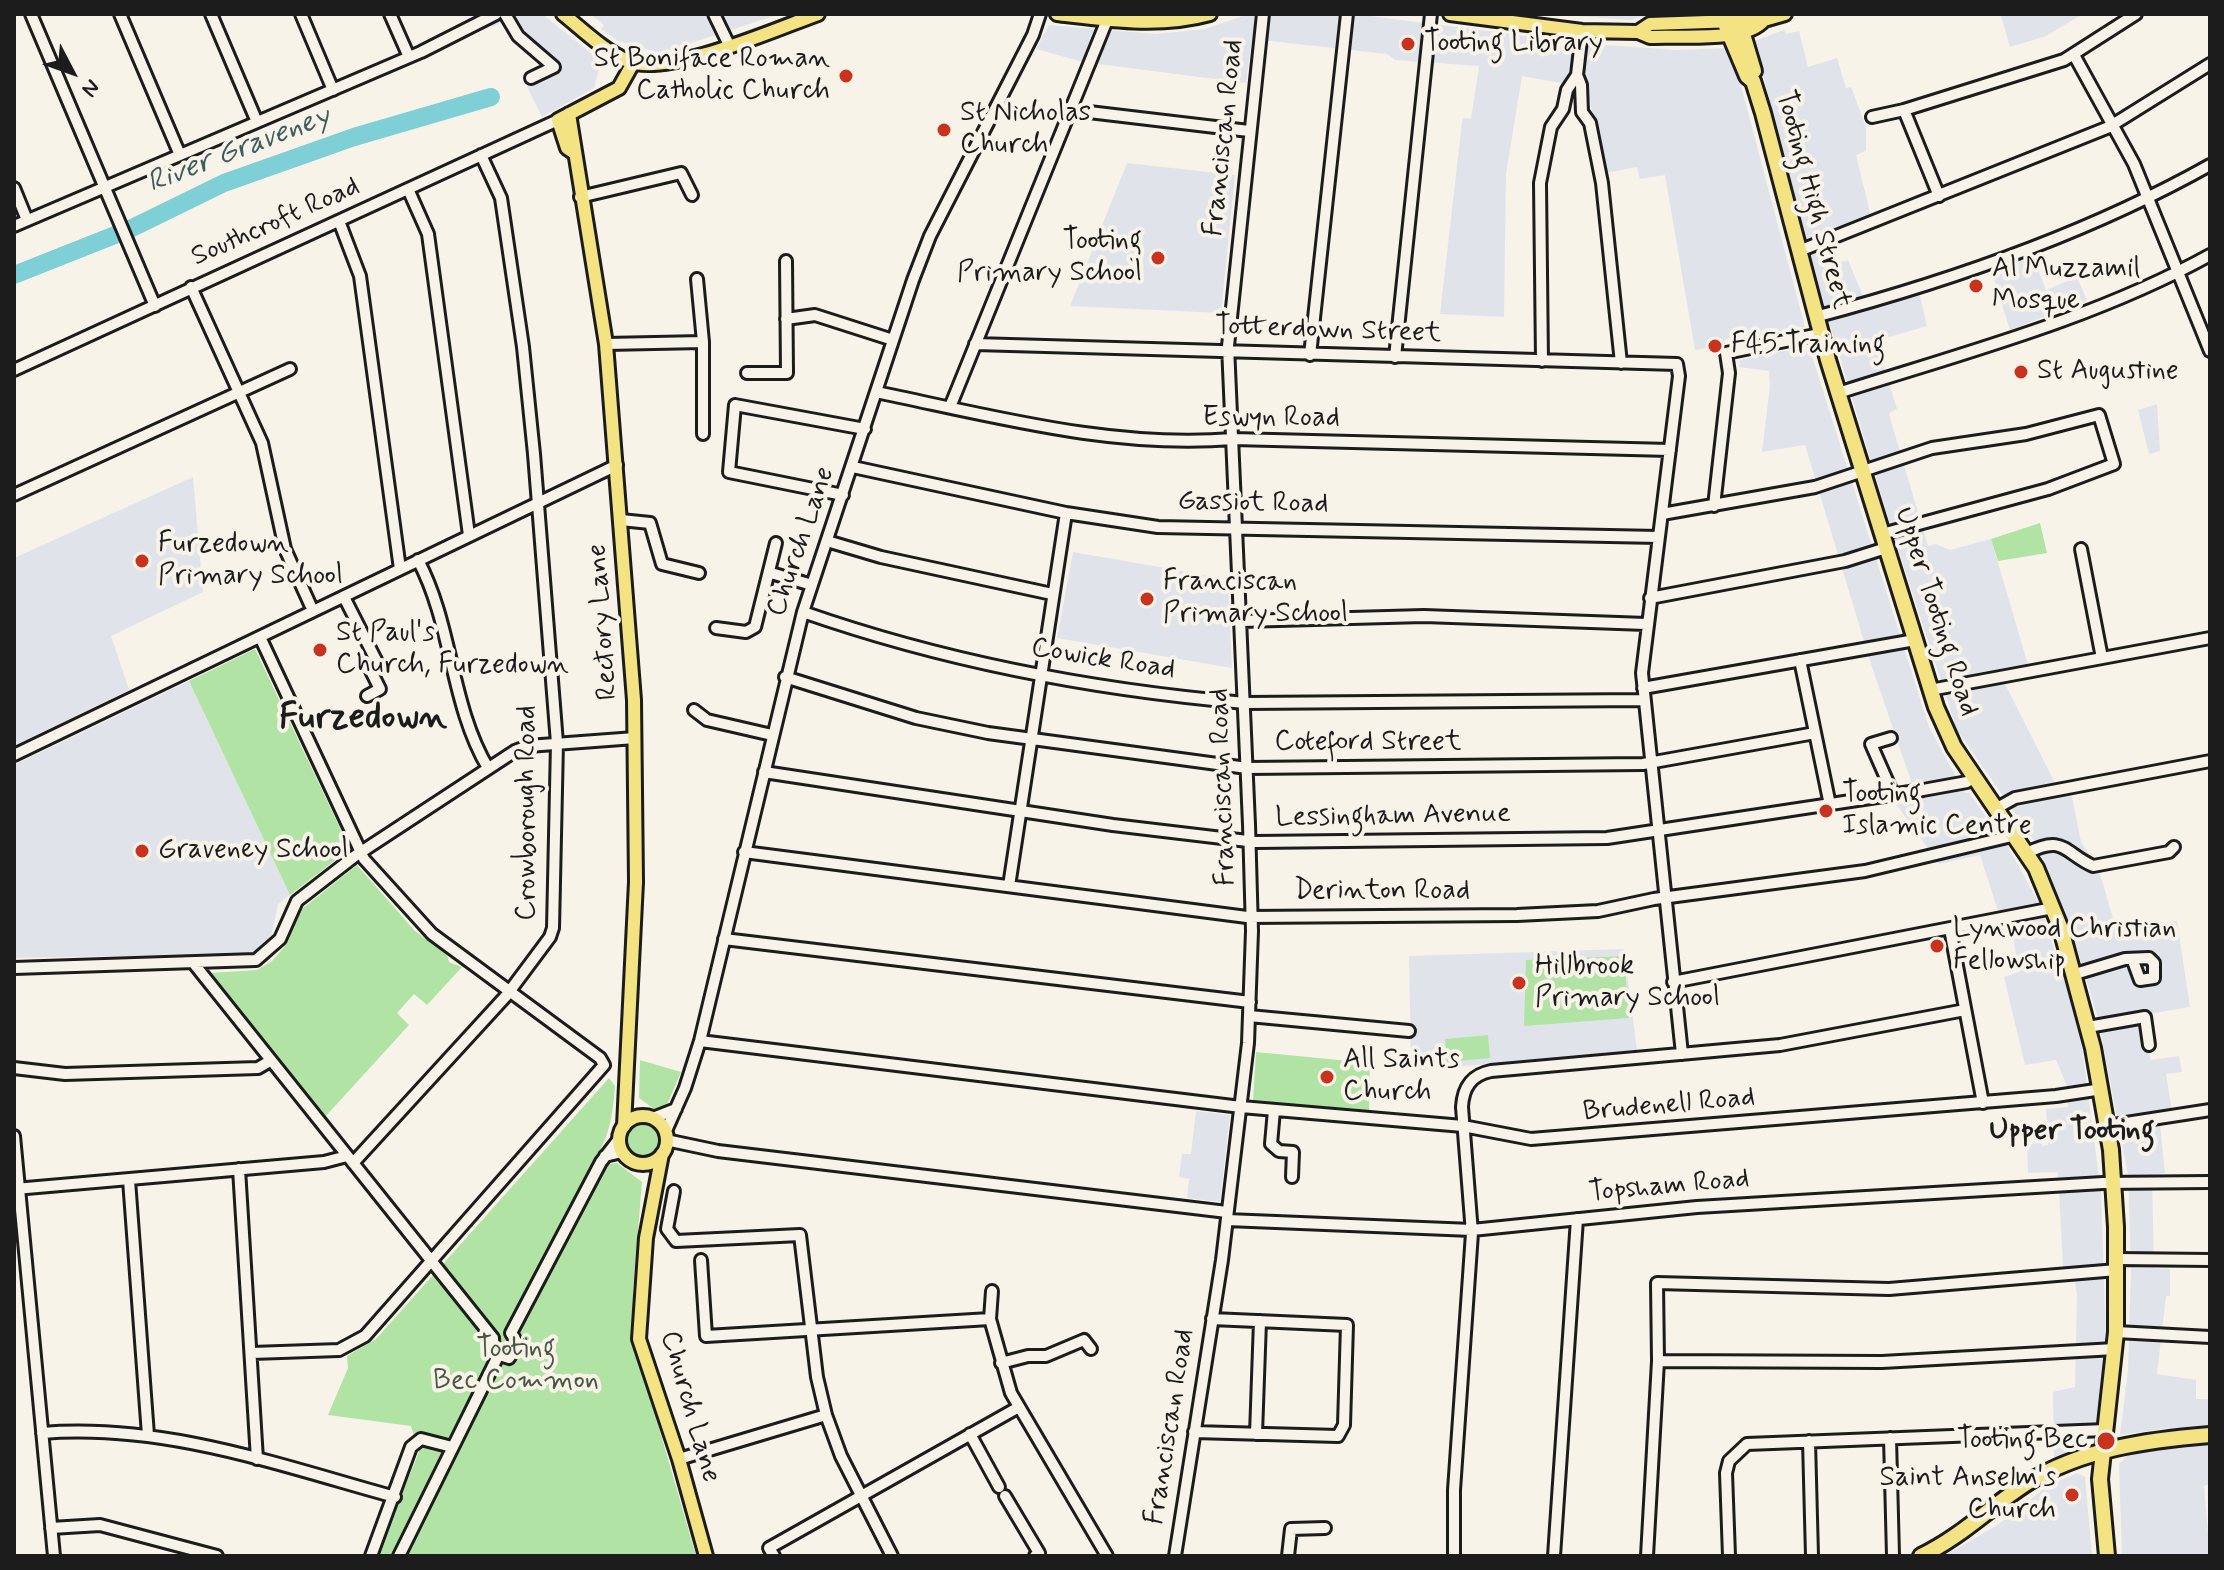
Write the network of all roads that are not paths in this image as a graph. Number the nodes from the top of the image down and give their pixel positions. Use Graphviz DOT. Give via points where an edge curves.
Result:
graph roads {
  1 [pos="31,14"];
  2 [pos="120,14"];
  3 [pos="211,14"];
  4 [pos="301,14"];
  5 [pos="390,14"];
  6 [pos="496,14"];
  7 [pos="505,14"];
  8 [pos="563,14"];
  9 [pos="714,14"];
  10 [pos="818,14"];
  11 [pos="1040,14"];
  12 [pos="1057,14"];
  13 [pos="1210,14"];
  14 [pos="1263,14"];
  15 [pos="1347,14"];
  16 [pos="1431,14"];
  17 [pos="1450,14"];
  18 [pos="1785,14"];
  19 [pos="2136,14"];
  20 [pos="1075,15"];
  21 [pos="1178,17"];
  22 [pos="1107,20"];
  23 [pos="1733,23"];
  24 [pos="1582,31"];
  25 [pos="729,45"];
  26 [pos="2074,55"];
  27 [pos="409,57"];
  28 [pos="633,63"];
  29 [pos="2210,64"];
  30 [pos="1577,75"];
  31 [pos="531,78"];
  32 [pos="333,90"];
  33 [pos="1563,109"];
  34 [pos="1072,110"];
  35 [pos="1904,110"];
  36 [pos="1582,112"];
  37 [pos="564,117"];
  38 [pos="1872,117"];
  39 [pos="257,122"];
  40 [pos="2114,124"];
  41 [pos="1249,131"];
  42 [pos="180,155"];
  43 [pos="481,155"];
  44 [pos="2210,165"];
  45 [pos="14,188"];
  46 [pos="104,188"];
  47 [pos="408,189"];
  48 [pos="692,195"];
  49 [pos="1939,196"];
  50 [pos="580,197"];
  51 [pos="2147,199"];
  52 [pos="27,220"];
  53 [pos="339,221"];
  54 [pos="14,226"];
  55 [pos="1799,251"];
  56 [pos="2210,255"];
  57 [pos="786,261"];
  58 [pos="2176,272"];
  59 [pos="697,279"];
  60 [pos="191,287"];
  61 [pos="155,306"];
  62 [pos="1815,317"];
  63 [pos="786,319"];
  64 [pos="1820,334"];
  65 [pos="893,340"];
  66 [pos="703,342"];
  67 [pos="606,344"];
  68 [pos="975,344"];
  69 [pos="2210,351"];
  70 [pos="1228,353"];
  71 [pos="1310,355"];
  72 [pos="1395,357"];
  73 [pos="1542,361"];
  74 [pos="1621,363"];
  75 [pos="290,369"];
  76 [pos="14,370"];
  77 [pos="747,373"];
  78 [pos="239,392"];
  79 [pos="876,392"];
  80 [pos="1838,393"];
  81 [pos="950,407"];
  82 [pos="865,429"];
  83 [pos="703,434"];
  84 [pos="1233,439"];
  85 [pos="1670,450"];
  86 [pos="617,465"];
  87 [pos="853,467"];
  88 [pos="1862,472"];
  89 [pos="14,495"];
  90 [pos="843,495"];
  91 [pos="537,502"];
  92 [pos="1714,506"];
  93 [pos="1066,513"];
  94 [pos="1662,514"];
  95 [pos="621,520"];
  96 [pos="1237,527"];
  97 [pos="469,535"];
  98 [pos="1659,537"];
  99 [pos="827,541"];
  100 [pos="1884,541"];
  101 [pos="776,543"];
  102 [pos="2081,549"];
  103 [pos="418,560"];
  104 [pos="400,569"];
  105 [pos="699,573"];
  106 [pos="771,573"];
  107 [pos="812,585"];
  108 [pos="1052,594"];
  109 [pos="344,597"];
  110 [pos="1650,598"];
  111 [pos="313,611"];
  112 [pos="803,612"];
  113 [pos="1242,621"];
  114 [pos="1646,624"];
  115 [pos="716,628"];
  116 [pos="260,637"];
  117 [pos="2210,638"];
  118 [pos="1915,640"];
  119 [pos="2102,658"];
  120 [pos="1800,660"];
  121 [pos="1043,675"];
  122 [pos="785,677"];
  123 [pos="1930,690"];
  124 [pos="1643,694"];
  125 [pos="367,696"];
  126 [pos="1245,703"];
  127 [pos="694,710"];
  128 [pos="1815,733"];
  129 [pos="772,735"];
  130 [pos="635,738"];
  131 [pos="1891,738"];
  132 [pos="1032,739"];
  133 [pos="557,743"];
  134 [pos="14,755"];
  135 [pos="2210,761"];
  136 [pos="1650,764"];
  137 [pos="488,768"];
  138 [pos="1247,768"];
  139 [pos="764,772"];
  140 [pos="1974,777"];
  141 [pos="1893,794"];
  142 [pos="1830,805"];
  143 [pos="1997,808"];
  144 [pos="1022,811"];
  145 [pos="1658,831"];
  146 [pos="2016,835"];
  147 [pos="1250,842"];
  148 [pos="2174,847"];
  149 [pos="744,852"];
  150 [pos="360,853"];
  151 [pos="2027,853"];
  152 [pos="1009,886"];
  153 [pos="1663,898"];
  154 [pos="2053,908"];
  155 [pos="1252,917"];
  156 [pos="1950,929"];
  157 [pos="724,939"];
  158 [pos="2133,961"];
  159 [pos="195,965"];
  160 [pos="14,968"];
  161 [pos="2075,974"];
  162 [pos="1673,982"];
  163 [pos="510,992"];
  164 [pos="1250,1002"];
  165 [pos="1965,1010"];
  166 [pos="1249,1016"];
  167 [pos="2088,1027"];
  168 [pos="1409,1031"];
  169 [pos="700,1041"];
  170 [pos="2149,1045"];
  171 [pos="1682,1054"];
  172 [pos="270,1061"];
  173 [pos="14,1068"];
  174 [pos="2102,1089"];
  175 [pos="628,1092"];
  176 [pos="1983,1103"];
  177 [pos="1241,1107"];
  178 [pos="676,1109"];
  179 [pos="1274,1110"];
  180 [pos="2210,1110"];
  181 [pos="649,1117"];
  182 [pos="624,1126"];
  183 [pos="1463,1126"];
  184 [pos="2107,1126"];
  185 [pos="14,1136"];
  186 [pos="666,1136"];
  187 [pos="621,1146"];
  188 [pos="662,1154"];
  189 [pos="350,1160"];
  190 [pos="645,1164"];
  191 [pos="239,1169"];
  192 [pos="655,1175"];
  193 [pos="1292,1177"];
  194 [pos="129,1180"];
  195 [pos="2210,1182"];
  196 [pos="2119,1184"];
  197 [pos="16,1189"];
  198 [pos="674,1191"];
  199 [pos="1227,1216"];
  200 [pos="1577,1219"];
  201 [pos="1472,1230"];
  202 [pos="701,1260"];
  203 [pos="2210,1260"];
  204 [pos="431,1261"];
  205 [pos="2117,1264"];
  206 [pos="992,1291"];
  207 [pos="990,1319"];
  208 [pos="1212,1319"];
  209 [pos="1260,1321"];
  210 [pos="811,1328"];
  211 [pos="2116,1332"];
  212 [pos="511,1333"];
  213 [pos="2210,1337"];
  214 [pos="493,1338"];
  215 [pos="1091,1349"];
  216 [pos="2115,1349"];
  217 [pos="252,1353"];
  218 [pos="498,1356"];
  219 [pos="1658,1361"];
  220 [pos="1001,1363"];
  221 [pos="1019,1407"];
  222 [pos="826,1415"];
  223 [pos="2106,1430"];
  224 [pos="1194,1432"];
  225 [pos="42,1433"];
  226 [pos="970,1434"];
  227 [pos="1256,1434"];
  228 [pos="148,1435"];
  229 [pos="2210,1435"];
  230 [pos="1890,1438"];
  231 [pos="1809,1441"];
  232 [pos="452,1447"];
  233 [pos="2103,1452"];
  234 [pos="257,1459"];
  235 [pos="679,1459"];
  236 [pos="860,1496"];
  237 [pos="395,1497"];
  238 [pos="51,1528"];
  239 [pos="1325,1528"];
  240 [pos="1038,1555"];
  241 [pos="54,1556"];
  242 [pos="217,1556"];
  243 [pos="371,1556"];
  244 [pos="399,1556"];
  245 [pos="706,1556"];
  246 [pos="774,1556"];
  247 [pos="892,1556"];
  248 [pos="1107,1556"];
  249 [pos="1175,1556"];
  250 [pos="1288,1556"];
  251 [pos="1454,1556"];
  252 [pos="1554,1556"];
  253 [pos="1647,1556"];
  254 [pos="1729,1556"];
  255 [pos="1812,1556"];
  256 [pos="1893,1556"];
  257 [pos="1921,1556"];
  258 [pos="2107,1556"];
  1 -- 46 [label="street"];
  2 -- 42 [label="street"];
  3 -- 39 [label="street"];
  4 -- 32 [label="street"];
  5 -- 27 [label="street"];
  6 -- 27 [label="street"];
  7 -- 31 [label="street" via="518,36 554,67"];
  8 -- 28 [label="main road"];
  9 -- 25 [label="street"];
  10 -- 25 [label="main road"];
  11 -- 65 [label="street, Church Lane" via="930,236"];
  12 -- 20 [label="main road"];
  13 -- 21 [label="main road"];
  14 -- 41 [label="street, Franciscan Road"];
  15 -- 71 [label="street"];
  16 -- 72 [label="street"];
  17 -- 24 [label="main road"];
  18 -- 23 [label="main road"];
  19 -- 26 [label="street"];
  20 -- 22 [label="main road"];
  21 -- 22 [label="main road"];
  22 -- 34 [label="street"];
  23 -- 24 [label="main road" via="1650,37"];
  23 -- 55 [label="highway, Tooting High Street"];
  24 -- 30 [label="street"];
  25 -- 28 [label="main road" via="660,65"];
  26 -- 35 [label="street"];
  26 -- 40 [label="street"];
  27 -- 32 [label="street"];
  28 -- 37 [label="main road" via="619,88"];
  29 -- 40 [label="street"];
  30 -- 33 [label="street"];
  30 -- 36 [label="street"];
  32 -- 39 [label="street"];
  33 -- 36 [label="street" via="1571,115"];
  33 -- 73 [label="street" via="1551,127 1540,183"];
  34 -- 41 [label="street"];
  34 -- 68 [label="street"];
  35 -- 38 [label="street"];
  35 -- 49 [label="street"];
  36 -- 74 [label="street" via="1590,123 1602,183"];
  37 -- 43 [label="street, Southcroft Road"];
  37 -- 50 [label="main road, Rectory Lane"];
  39 -- 42 [label="street"];
  40 -- 49 [label="street"];
  40 -- 51 [label="street"];
  41 -- 70 [label="street, Franciscan Road"];
  42 -- 46 [label="street"];
  43 -- 47 [label="street, Southcroft Road"];
  43 -- 91 [label="street, Crowborough Road" via="501,198 523,347"];
  44 -- 51 [label="street"];
  45 -- 52 [label="street"];
  46 -- 52 [label="street"];
  46 -- 61 [label="street"];
  47 -- 53 [label="street, Southcroft Road"];
  47 -- 97 [label="street" via="428,234"];
  48 -- 50 [label="street" via="681,173"];
  49 -- 55 [label="street"];
  50 -- 67 [label="main road, Rectory Lane"];
  51 -- 58 [label="street"];
  51 -- 62 [label="street" via="1982,268"];
  52 -- 54 [label="street"];
  53 -- 60 [label="street, Southcroft Road"];
  53 -- 104 [label="street" via="360,276"];
  55 -- 62 [label="highway, Tooting High Street"];
  56 -- 58 [label="street"];
  57 -- 63 [label="street"];
  58 -- 69 [label="street"];
  58 -- 80 [label="street" via="2043,327"];
  59 -- 66 [label="street"];
  60 -- 61 [label="street, Southcroft Road"];
  60 -- 78 [label="street"];
  61 -- 76 [label="street, Southcroft Road"];
  62 -- 64 [label="highway, Tooting High Street"];
  63 -- 65 [label="street" via="815,315"];
  63 -- 77 [label="street" via="787,373"];
  64 -- 80 [label="highway, Upper Tooting Road"];
  64 -- 92 [label="street" via="1726,353 1729,373"];
  65 -- 79 [label="street, Church Lane"];
  66 -- 67 [label="street"];
  66 -- 83 [label="street"];
  67 -- 86 [label="main road, Rectory Lane"];
  68 -- 70 [label="street, Totterdown Street"];
  68 -- 81 [label="street"];
  70 -- 71 [label="street, Totterdown Street"];
  70 -- 84 [label="street, Franciscan Road"];
  71 -- 72 [label="street, Totterdown Street"];
  72 -- 73 [label="street, Totterdown Street"];
  73 -- 74 [label="street, Totterdown Street"];
  74 -- 85 [label="street, Totterdown Street" via="1678,366"];
  75 -- 78 [label="street"];
  78 -- 89 [label="street"];
  78 -- 111 [label="street" via="265,453 288,559"];
  79 -- 81 [label="street, Eswyn Road"];
  79 -- 82 [label="street, Church Lane"];
  80 -- 88 [label="highway, Upper Tooting Road"];
  81 -- 84 [label="street, Eswyn Road" via="1048,428 1186,443"];
  82 -- 87 [label="street, Church Lane"];
  82 -- 90 [label="street" via="735,405 729,472"];
  84 -- 85 [label="street, Eswyn Road"];
  84 -- 96 [label="street, Franciscan Road"];
  85 -- 94 [label="street"];
  86 -- 91 [label="street"];
  86 -- 95 [label="main road, Rectory Lane"];
  87 -- 90 [label="street, Church Lane"];
  87 -- 93 [label="street, Gassiot Road"];
  88 -- 92 [label="street" via="1815,487"];
  88 -- 100 [label="highway, Upper Tooting Road"];
  88 -- 100 [label="street" via="1932,448 2026,434 2099,415 2114,464"];
  90 -- 99 [label="street, Church Lane"];
  91 -- 97 [label="street"];
  91 -- 133 [label="street, Crowborough Road"];
  92 -- 94 [label="street"];
  93 -- 96 [label="street, Gassiot Road" via="1158,527"];
  93 -- 108 [label="street"];
  94 -- 98 [label="street"];
  95 -- 105 [label="street" via="650,523 662,564"];
  95 -- 130 [label="main road, Rectory Lane"];
  96 -- 98 [label="street, Gassiot Road"];
  96 -- 113 [label="street, Franciscan Road"];
  97 -- 103 [label="street"];
  98 -- 110 [label="street"];
  99 -- 107 [label="street, Church Lane"];
  99 -- 108 [label="street"];
  100 -- 110 [label="street" via="1845,561"];
  100 -- 118 [label="highway, Upper Tooting Road"];
  101 -- 106 [label="street"];
  102 -- 119 [label="street"];
  103 -- 104 [label="street"];
  103 -- 137 [label="street" via="433,591 466,725"];
  104 -- 109 [label="street"];
  106 -- 107 [label="street"];
  106 -- 115 [label="street" via="752,631"];
  107 -- 112 [label="street, Church Lane"];
  108 -- 121 [label="street"];
  109 -- 111 [label="street"];
  109 -- 125 [label="street" via="377,662 371,671 380,689"];
  110 -- 114 [label="street"];
  111 -- 116 [label="street"];
  112 -- 121 [label="street, Cowick Road" via="918,650"];
  112 -- 122 [label="street, Church Lane"];
  113 -- 114 [label="street" via="1424,616"];
  113 -- 126 [label="street, Franciscan Road"];
  114 -- 124 [label="street"];
  116 -- 134 [label="street"];
  116 -- 150 [label="street"];
  117 -- 119 [label="street"];
  118 -- 120 [label="street, Cowick Road"];
  118 -- 123 [label="highway, Upper Tooting Road"];
  119 -- 123 [label="street"];
  120 -- 124 [label="street, Cowick Road"];
  120 -- 128 [label="street"];
  121 -- 126 [label="street, Cowick Road"];
  121 -- 132 [label="street"];
  122 -- 129 [label="street, Church Lane"];
  122 -- 132 [label="street, Coteford Street" via="916,718"];
  123 -- 140 [label="highway, Upper Tooting Road" via="1948,735"];
  124 -- 126 [label="street, Cowick Road"];
  124 -- 136 [label="street"];
  126 -- 138 [label="street, Franciscan Road"];
  127 -- 129 [label="street" via="707,720"];
  128 -- 136 [label="street, Coteford Street"];
  128 -- 142 [label="street"];
  129 -- 139 [label="street, Church Lane"];
  130 -- 133 [label="street"];
  130 -- 175 [label="main road, Rectory Lane"];
  131 -- 141 [label="street" via="1871,744"];
  132 -- 138 [label="street, Coteford Street"];
  132 -- 144 [label="street"];
  133 -- 137 [label="street" via="522,748"];
  133 -- 163 [label="street, Crowborough Road" via="552,933"];
  135 -- 143 [label="street" via="2015,798"];
  136 -- 138 [label="street, Coteford Street"];
  136 -- 145 [label="street"];
  137 -- 150 [label="street"];
  138 -- 147 [label="street, Franciscan Road"];
  139 -- 144 [label="street, Lessingham Avenue"];
  139 -- 149 [label="street, Church Lane"];
  140 -- 141 [label="street, Lessingham Avenue"];
  140 -- 143 [label="highway, Upper Tooting Road"];
  141 -- 142 [label="street, Lessingham Avenue"];
  142 -- 145 [label="street, Lessingham Avenue"];
  143 -- 146 [label="highway, Upper Tooting Road"];
  144 -- 147 [label="street, Lessingham Avenue"];
  144 -- 152 [label="street"];
  145 -- 147 [label="street, Lessingham Avenue" via="1593,839"];
  145 -- 153 [label="street"];
  146 -- 151 [label="highway, Upper Tooting Road"];
  146 -- 153 [label="street, Derinton Road" via="1865,871"];
  147 -- 155 [label="street, Franciscan Road"];
  148 -- 151 [label="street" via="2093,866 2064,845"];
  149 -- 152 [label="street, Derinton Road"];
  149 -- 157 [label="street, Church Lane"];
  150 -- 159 [label="street" via="297,901 280,939 263,957"];
  150 -- 163 [label="street" via="409,913"];
  151 -- 154 [label="highway, Upper Tooting Road"];
  152 -- 155 [label="street, Derinton Road"];
  153 -- 155 [label="street, Derinton Road" via="1579,913"];
  153 -- 162 [label="street"];
  154 -- 156 [label="street"];
  154 -- 161 [label="highway, Upper Tooting Road"];
  155 -- 164 [label="street, Franciscan Road"];
  156 -- 162 [label="street"];
  156 -- 165 [label="street"];
  157 -- 164 [label="street"];
  157 -- 169 [label="street, Church Lane"];
  158 -- 161 [label="street"];
  159 -- 160 [label="street"];
  159 -- 172 [label="street"];
  161 -- 167 [label="highway, Upper Tooting Road"];
  162 -- 171 [label="street"];
  163 -- 189 [label="street, Crowborough Road"];
  163 -- 204 [label="street" via="603,1061 602,1069"];
  164 -- 166 [label="street, Franciscan Road"];
  165 -- 171 [label="street" via="1780,1045"];
  165 -- 176 [label="street"];
  166 -- 168 [label="street"];
  166 -- 177 [label="street, Franciscan Road"];
  167 -- 170 [label="street" via="2145,1017"];
  167 -- 174 [label="highway, Upper Tooting Road"];
  169 -- 177 [label="street, Brudenell Road"];
  169 -- 178 [label="street, Church Lane"];
  171 -- 183 [label="street" via="1484,1072 1464,1093"];
  172 -- 173 [label="street" via="258,1068 65,1074"];
  172 -- 189 [label="street"];
  174 -- 176 [label="street, Brudenell Road"];
  174 -- 184 [label="highway, Upper Tooting Road"];
  175 -- 181 [label="main road"];
  175 -- 182 [label="main road, Rectory Lane"];
  176 -- 183 [label="street, Brudenell Road" via="1550,1139"];
  177 -- 179 [label="street, Brudenell Road"];
  177 -- 199 [label="street, Franciscan Road"];
  178 -- 181 [label="street"];
  178 -- 186 [label="street, Church Lane"];
  179 -- 183 [label="street, Brudenell Road"];
  179 -- 193 [label="street" via="1271,1144 1293,1152"];
  180 -- 184 [label="street"];
  181 -- 182 [label="main road" via="635,1117"];
  181 -- 186 [label="main road"];
  182 -- 187 [label="main road"];
  183 -- 201 [label="street"];
  184 -- 196 [label="highway, Upper Tooting Road"];
  185 -- 197 [label="street"];
  186 -- 188 [label="main road"];
  186 -- 199 [label="street, Topsham Road" via="733,1153"];
  187 -- 190 [label="main road" via="631,1160"];
  187 -- 212 [label="street" via="605,1156"];
  188 -- 190 [label="main road"];
  188 -- 192 [label="main road, Church Lane"];
  189 -- 191 [label="street"];
  189 -- 204 [label="street"];
  190 -- 192 [label="main road"];
  191 -- 194 [label="street"];
  191 -- 217 [label="street"];
  192 -- 235 [label="main road, Church Lane" via="639,1339"];
  194 -- 197 [label="street"];
  194 -- 228 [label="street"];
  195 -- 196 [label="street, Topsham Road"];
  196 -- 200 [label="street, Topsham Road" via="1697,1207"];
  196 -- 205 [label="highway, Upper Tooting Road"];
  197 -- 225 [label="street"];
  198 -- 210 [label="street" via="667,1229 676,1241 800,1235"];
  199 -- 201 [label="street, Topsham Road"];
  199 -- 208 [label="street, Franciscan Road"];
  200 -- 201 [label="street, Topsham Road"];
  200 -- 252 [label="street"];
  201 -- 251 [label="street"];
  202 -- 210 [label="street" via="706,1336"];
  203 -- 205 [label="street"];
  204 -- 214 [label="street"];
  204 -- 217 [label="street" via="352,1345"];
  205 -- 211 [label="highway, Upper Tooting Road"];
  205 -- 219 [label="street" via="1889,1289 1657,1283"];
  206 -- 207 [label="street"];
  207 -- 210 [label="street"];
  207 -- 220 [label="street"];
  208 -- 209 [label="street"];
  208 -- 224 [label="street, Franciscan Road"];
  209 -- 227 [label="street"];
  209 -- 227 [label="street" via="1347,1325 1344,1425 1338,1436"];
  210 -- 222 [label="street"];
  211 -- 213 [label="street"];
  211 -- 216 [label="highway, Upper Tooting Road"];
  212 -- 214 [label="street" via="503,1331"];
  212 -- 218 [label="street" via="517,1340 515,1352 506,1359"];
  214 -- 218 [label="street"];
  215 -- 220 [label="street" via="1077,1340 1046,1356"];
  216 -- 219 [label="street" via="1882,1362"];
  216 -- 223 [label="highway, Upper Tooting Road"];
  217 -- 234 [label="street"];
  218 -- 232 [label="street"];
  219 -- 253 [label="street"];
  220 -- 221 [label="street"];
  221 -- 226 [label="street"];
  221 -- 248 [label="street"];
  222 -- 235 [label="street"];
  222 -- 236 [label="street"];
  223 -- 230 [label="street"];
  223 -- 233 [label="highway, Upper Tooting Road"];
  224 -- 227 [label="street"];
  224 -- 249 [label="street, Franciscan Road"];
  225 -- 228 [label="street"];
  225 -- 238 [label="street"];
  226 -- 236 [label="street"];
  226 -- 240 [label="street"];
  228 -- 234 [label="street"];
  229 -- 233 [label="highway" via="2134,1443"];
  230 -- 231 [label="street"];
  230 -- 256 [label="street"];
  231 -- 254 [label="street" via="1752,1443 1729,1461"];
  231 -- 255 [label="street"];
  232 -- 237 [label="street" via="421,1439 411,1447"];
  232 -- 244 [label="street"];
  233 -- 257 [label="highway" via="2027,1483 1962,1534"];
  233 -- 258 [label="highway, Upper Tooting Road" via="2100,1490"];
  234 -- 237 [label="street"];
  235 -- 245 [label="main road, Church Lane"];
  236 -- 246 [label="street" via="769,1548"];
  236 -- 247 [label="street"];
  237 -- 243 [label="street"];
  238 -- 241 [label="street"];
  238 -- 242 [label="street" via="100,1525"];
  239 -- 250 [label="street" via="1291,1529"];
}
